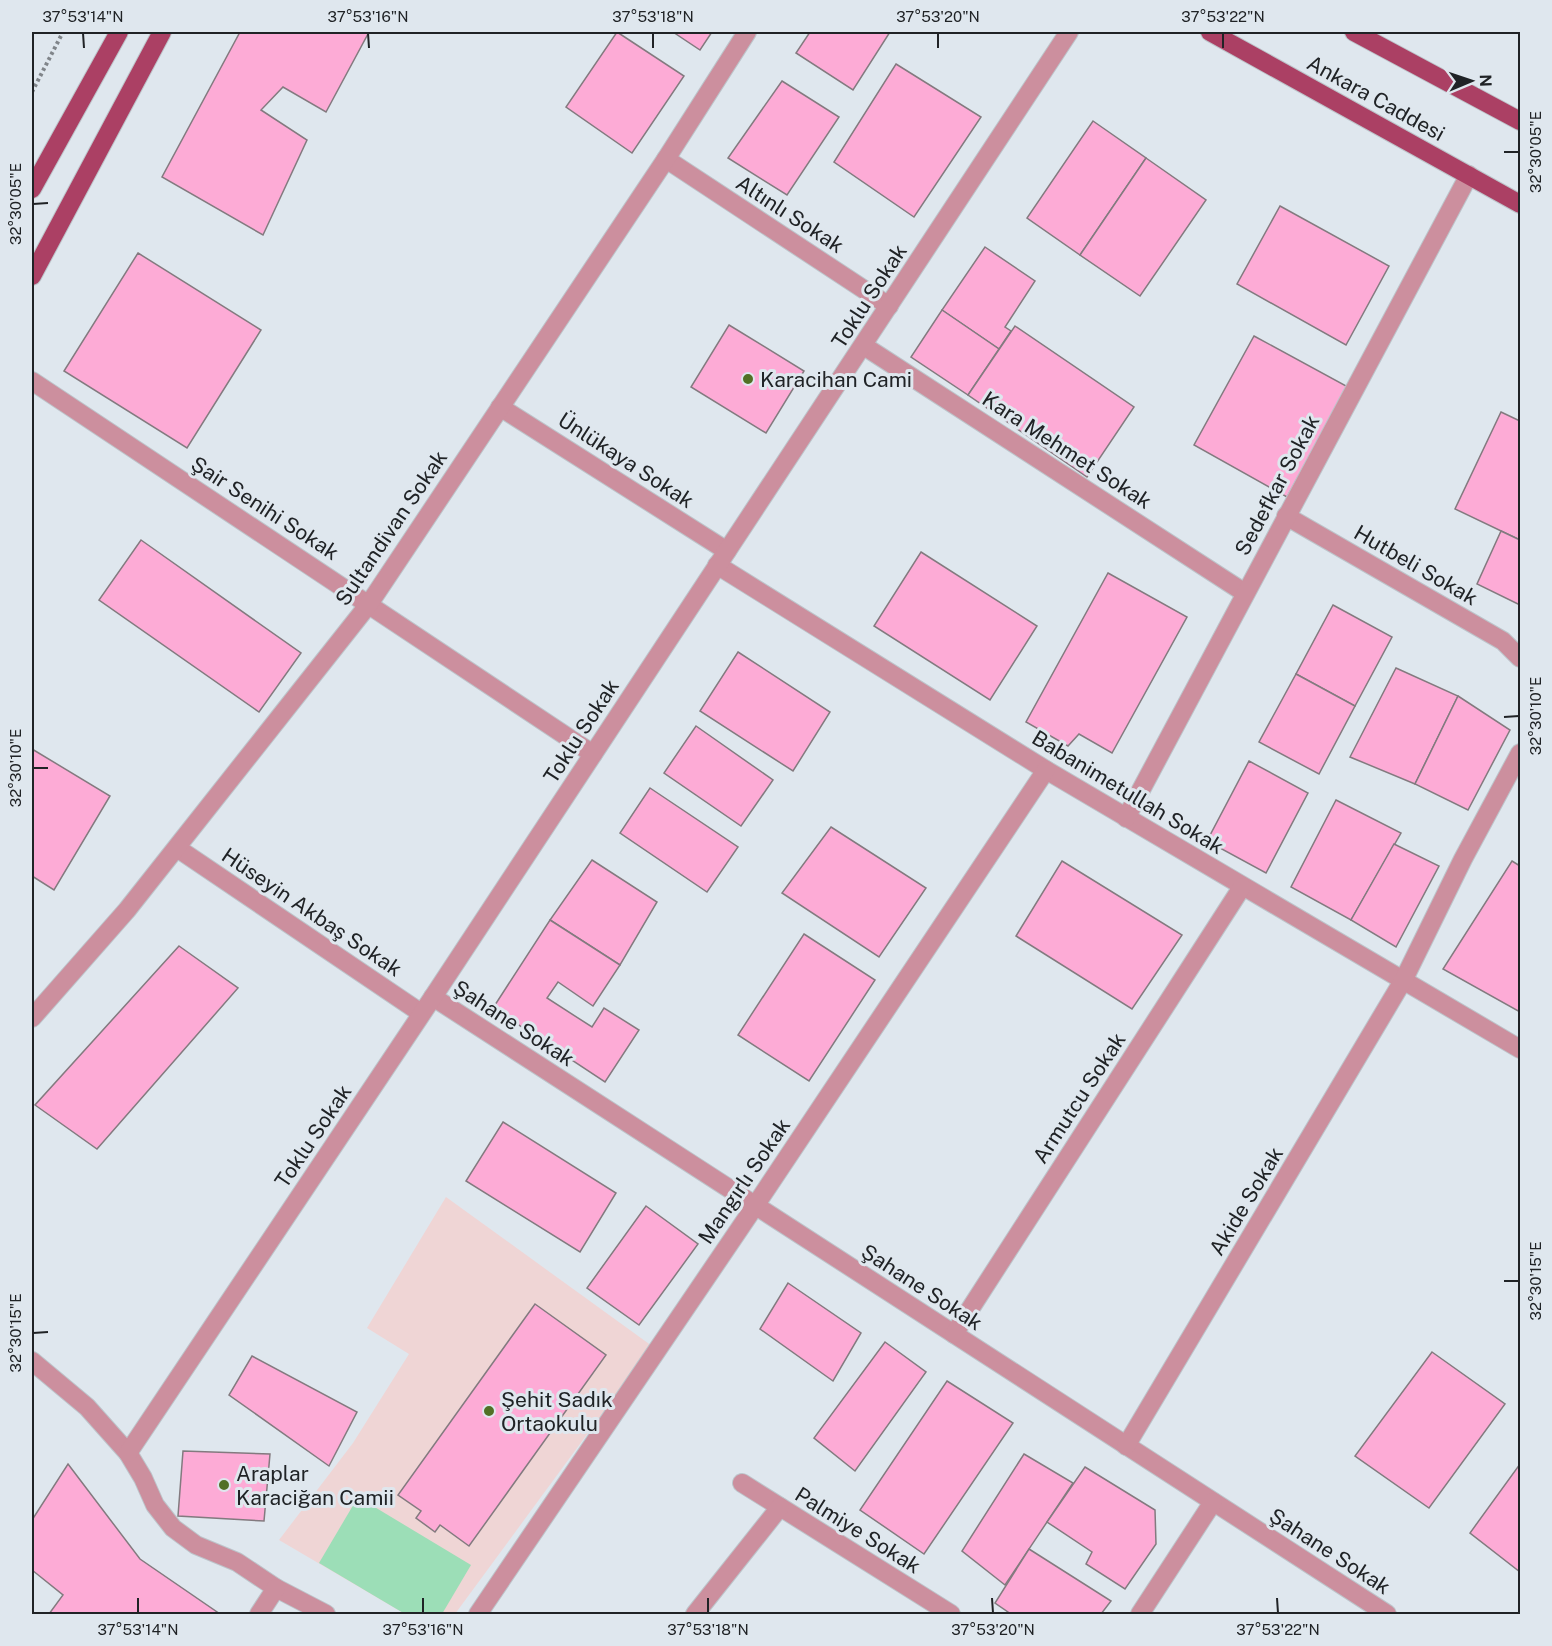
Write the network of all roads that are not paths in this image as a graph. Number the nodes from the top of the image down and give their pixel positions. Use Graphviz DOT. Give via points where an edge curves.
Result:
graph roads {
  1 [pos="119,32"];
  2 [pos="162,32"];
  3 [pos="747,32"];
  4 [pos="1069,32"];
  5 [pos="1210,32"];
  6 [pos="1354,32"];
  7 [pos="1521,121"];
  8 [pos="666,159"];
  9 [pos="1469,175"];
  10 [pos="32,189"];
  11 [pos="1521,204"];
  12 [pos="32,276"];
  13 [pos="889,306"];
  14 [pos="864,346"];
  15 [pos="32,381"];
  16 [pos="500,407"];
  17 [pos="1286,516"];
  18 [pos="722,558"];
  19 [pos="1245,593"];
  20 [pos="369,604"];
  21 [pos="1521,658"];
  22 [pos="1521,753"];
  23 [pos="593,754"];
  24 [pos="1046,770"];
  25 [pos="1126,818"];
  26 [pos="177,848"];
  27 [pos="1242,887"];
  28 [pos="1404,979"];
  29 [pos="433,998"];
  30 [pos="421,1013"];
  31 [pos="32,1018"];
  32 [pos="1521,1049"];
  33 [pos="755,1206"];
  34 [pos="954,1334"];
  35 [pos="33,1366"];
  36 [pos="1126,1446"];
  37 [pos="128,1453"];
  38 [pos="742,1483"];
  39 [pos="1213,1502"];
  40 [pos="780,1508"];
  41 [pos="276,1588"];
  42 [pos="259,1614"];
  43 [pos="326,1614"];
  44 [pos="477,1614"];
  45 [pos="695,1614"];
  46 [pos="951,1614"];
  47 [pos="1140,1614"];
  48 [pos="1387,1614"];
  1 -- 10 [label="main road"];
  2 -- 12 [label="main road"];
  3 -- 8 [label="street, Sultandivan Sokak"];
  4 -- 13 [label="street, Toklu Sokak"];
  5 -- 9 [label="main road, Ankara Caddesi"];
  6 -- 7 [label="main road"];
  8 -- 13 [label="street, Altınlı Sokak"];
  8 -- 16 [label="street, Sultandivan Sokak"];
  9 -- 11 [label="main road, Ankara Caddesi"];
  9 -- 17 [label="street, Sedefkar Sokak"];
  13 -- 14 [label="street, Toklu Sokak"];
  14 -- 18 [label="street, Toklu Sokak"];
  14 -- 19 [label="street, Kara Mehmet Sokak"];
  15 -- 20 [label="street, Şair Senihi Sokak"];
  16 -- 18 [label="street, Ünlükaya Sokak"];
  16 -- 20 [label="street, Sultandivan Sokak"];
  17 -- 19 [label="street, Sedefkar Sokak"];
  17 -- 21 [label="street, Hutbeli Sokak" via="1503,641"];
  18 -- 23 [label="street, Toklu Sokak"];
  18 -- 24 [label="street, Babanimetullah Sokak"];
  19 -- 25 [label="street, Sedefkar Sokak"];
  20 -- 23 [label="street, Şair Senihi Sokak"];
  20 -- 26 [label="street, Sultandivan Sokak"];
  22 -- 28 [label="street"];
  23 -- 29 [label="street, Toklu Sokak"];
  24 -- 25 [label="street, Babanimetullah Sokak"];
  24 -- 33 [label="street, Mangırlı Sokak"];
  25 -- 27 [label="street, Babanimetullah Sokak"];
  26 -- 30 [label="street, Hüseyin Akbaş Sokak"];
  26 -- 31 [label="street, Sultandivan Sokak"];
  27 -- 28 [label="street, Babanimetullah Sokak"];
  27 -- 34 [label="street, Armutcu Sokak"];
  28 -- 32 [label="street, Babanimetullah Sokak"];
  28 -- 36 [label="street, Akide Sokak"];
  29 -- 30 [label="street, Toklu Sokak"];
  29 -- 33 [label="street, Şahane Sokak"];
  30 -- 37 [label="street, Toklu Sokak"];
  33 -- 34 [label="street, Şahane Sokak"];
  33 -- 44 [label="street, Mangırlı Sokak"];
  34 -- 36 [label="street, Şahane Sokak"];
  35 -- 37 [label="street" via="87,1407"];
  36 -- 39 [label="street, Şahane Sokak"];
  37 -- 41 [label="street" via="155,1504 173,1528 196,1545 237,1562"];
  38 -- 40 [label="street, Palmiye Sokak"];
  39 -- 47 [label="street"];
  39 -- 48 [label="street, Şahane Sokak"];
  40 -- 45 [label="street"];
  40 -- 46 [label="street, Palmiye Sokak"];
  41 -- 42 [label="street"];
  41 -- 43 [label="street"];
}
